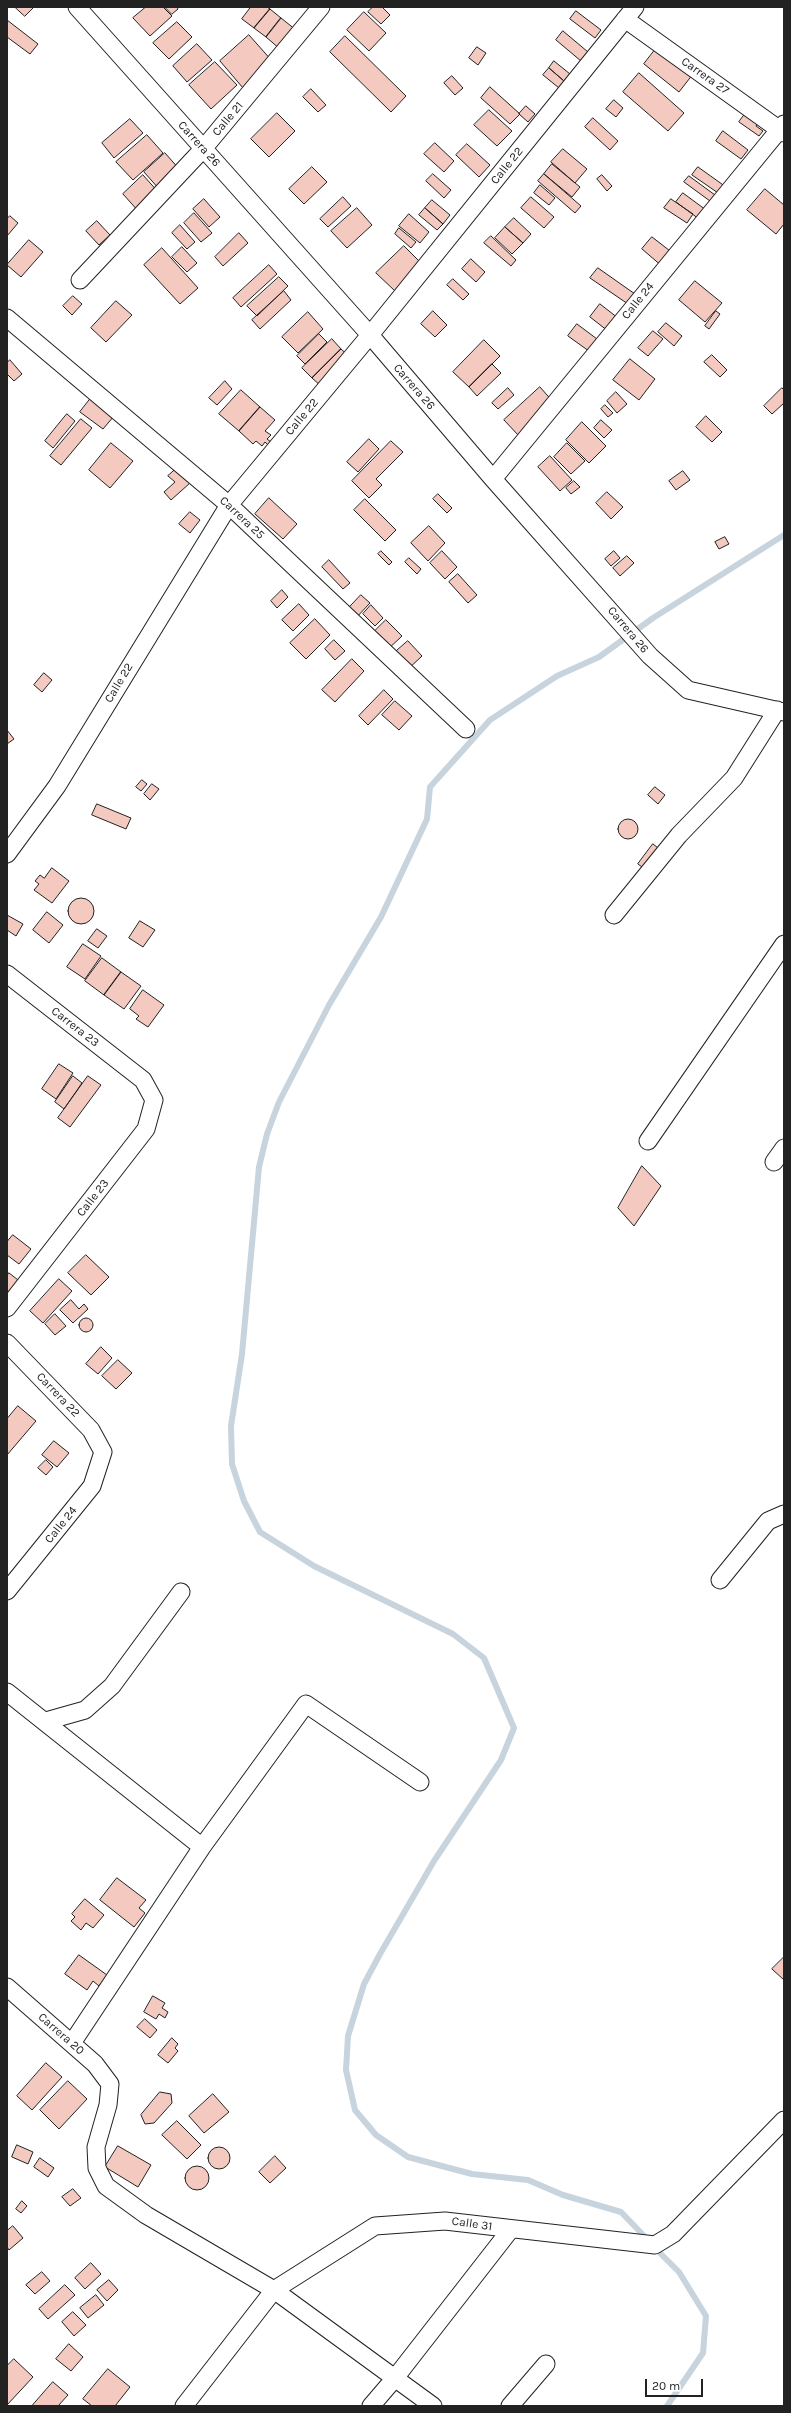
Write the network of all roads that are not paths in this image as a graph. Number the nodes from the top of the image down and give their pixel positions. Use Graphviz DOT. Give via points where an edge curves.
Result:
graph roads {
  1 [pos="77,7"];
  2 [pos="322,7"];
  3 [pos="630,13"];
  4 [pos="783,129"];
  5 [pos="203,149"];
  6 [pos="80,280"];
  7 [pos="7,318"];
  8 [pos="370,335"];
  9 [pos="493,479"];
  10 [pos="229,505"];
  11 [pos="780,711"];
  12 [pos="466,729"];
  13 [pos="7,854"];
  14 [pos="614,915"];
  15 [pos="784,944"];
  16 [pos="7,974"];
  17 [pos="143,1080"];
  18 [pos="648,1141"];
  19 [pos="784,1148"];
  20 [pos="774,1162"];
  21 [pos="7,1308"];
  22 [pos="7,1343"];
  23 [pos="103,1452"];
  24 [pos="784,1514"];
  25 [pos="720,1580"];
  26 [pos="7,1591"];
  27 [pos="181,1592"];
  28 [pos="7,1692"];
  29 [pos="46,1721"];
  30 [pos="420,1782"];
  31 [pos="202,1847"];
  32 [pos="7,1987"];
  33 [pos="72,2043"];
  34 [pos="784,2120"];
  35 [pos="511,2230"];
  36 [pos="274,2290"];
  37 [pos="546,2364"];
  38 [pos="395,2378"];
  39 [pos="184,2406"];
  40 [pos="371,2406"];
  41 [pos="433,2406"];
  42 [pos="510,2406"];
  1 -- 5 [label="street, Carrera 26"];
  2 -- 5 [label="street, Calle 21"];
  3 -- 4 [label="street, Carrera 27"];
  3 -- 8 [label="street, Calle 22"];
  4 -- 9 [label="street, Calle 24"];
  5 -- 6 [label="street, Calle 21"];
  5 -- 8 [label="street, Carrera 26"];
  7 -- 10 [label="street, Carrera 25"];
  8 -- 9 [label="street, Carrera 26"];
  8 -- 10 [label="street, Calle 22"];
  9 -- 11 [label="street, Carrera 26" via="650,656 688,690"];
  10 -- 12 [label="street, Carrera 25"];
  10 -- 13 [label="street, Calle 22" via="57,786"];
  11 -- 14 [label="street" via="734,778 679,835"];
  15 -- 18 [label="street"];
  16 -- 17 [label="street, Carrera 23"];
  17 -- 21 [label="street, Calle 23" via="154,1100 146,1130"];
  19 -- 20 [label="street"];
  22 -- 23 [label="street, Carrera 22" via="91,1430"];
  23 -- 26 [label="street, Calle 24" via="92,1486"];
  24 -- 25 [label="street" via="768,1521"];
  27 -- 29 [label="street" via="112,1686 85,1710"];
  28 -- 29 [label="street"];
  29 -- 31 [label="street"];
  30 -- 31 [label="street" via="306,1704"];
  31 -- 33 [label="street"];
  32 -- 33 [label="street, Carrera 20"];
  33 -- 36 [label="street, Carrera 20" via="96,2064 110,2084 108,2105 96,2147 97,2168 106,2186 146,2215"];
  34 -- 35 [label="street, Calle 31" via="673,2234 655,2245"];
  35 -- 36 [label="street, Calle 31" via="446,2221 375,2226"];
  35 -- 38 [label="street"];
  36 -- 38 [label="street"];
  36 -- 39 [label="street, Calle 31"];
  37 -- 42 [label="street"];
  38 -- 40 [label="street"];
  38 -- 41 [label="street"];
}
